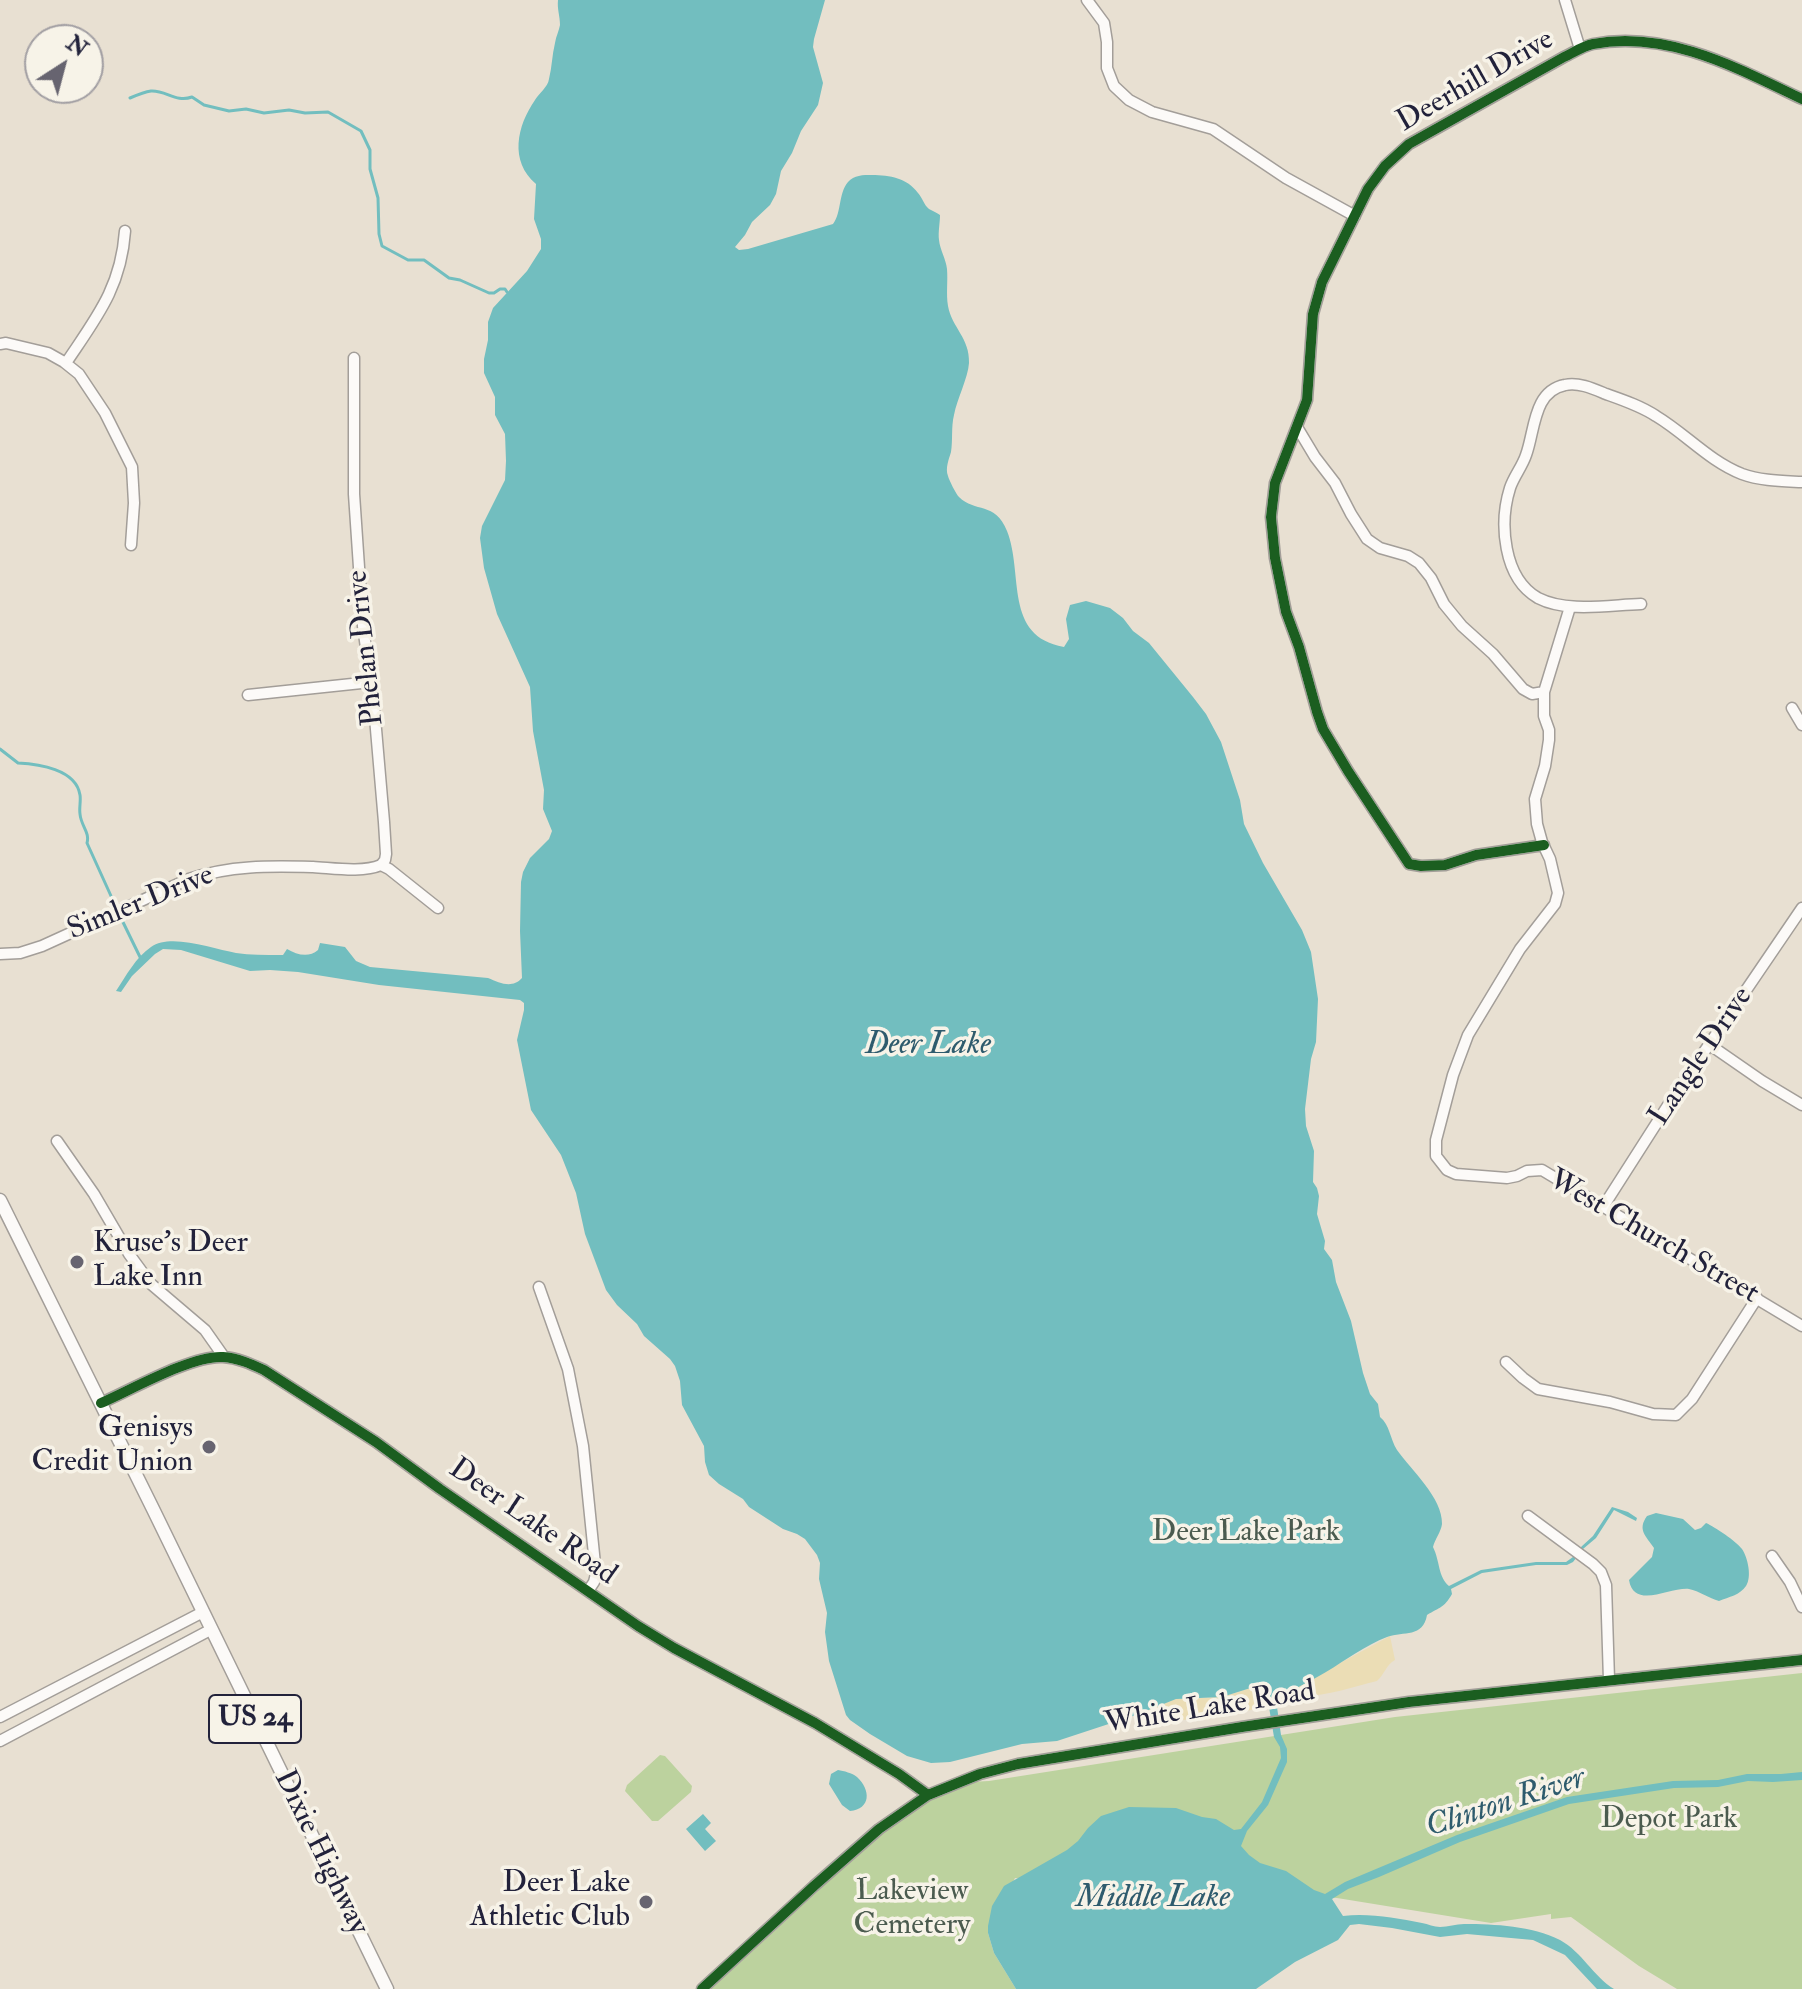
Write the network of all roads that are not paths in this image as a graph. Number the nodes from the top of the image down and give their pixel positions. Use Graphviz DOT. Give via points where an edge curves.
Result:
graph roads {
  1 [pos="1087,0"];
  2 [pos="1565,0"];
  3 [pos="1580,49"];
  4 [pos="1802,99"];
  5 [pos="1355,216"];
  6 [pos="125,231"];
  7 [pos="0,344"];
  8 [pos="354,358"];
  9 [pos="66,363"];
  10 [pos="1297,427"];
  11 [pos="1802,482"];
  12 [pos="131,545"];
  13 [pos="1641,604"];
  14 [pos="1570,607"];
  15 [pos="371,682"];
  16 [pos="1544,692"];
  17 [pos="248,695"];
  18 [pos="1792,708"];
  19 [pos="1802,725"];
  20 [pos="1544,845"];
  21 [pos="381,865"];
  22 [pos="438,908"];
  23 [pos="1802,908"];
  24 [pos="0,954"];
  25 [pos="1710,1045"];
  26 [pos="1802,1105"];
  27 [pos="57,1141"];
  28 [pos="0,1200"];
  29 [pos="1603,1207"];
  30 [pos="539,1287"];
  31 [pos="1757,1298"];
  32 [pos="1802,1326"];
  33 [pos="224,1357"];
  34 [pos="1506,1362"];
  35 [pos="101,1403"];
  36 [pos="1528,1516"];
  37 [pos="1772,1556"];
  38 [pos="588,1591"];
  39 [pos="1802,1607"];
  40 [pos="203,1612"];
  41 [pos="212,1629"];
  42 [pos="1802,1660"];
  43 [pos="79,1676"];
  44 [pos="1609,1680"];
  45 [pos="88,1694"];
  46 [pos="0,1717"];
  47 [pos="0,1741"];
  48 [pos="928,1795"];
  49 [pos="387,1989"];
  50 [pos="702,1989"];
  1 -- 5 [label="street" via="1104,23 1107,68 1114,86 1129,100 1213,129"];
  2 -- 3 [label="street"];
  3 -- 4 [label="street, Deerhill Drive" via="1621,42 1687,49"];
  3 -- 5 [label="street, Deerhill Drive" via="1409,144 1385,166"];
  5 -- 10 [label="street, Deerhill Drive" via="1318,295 1307,400"];
  6 -- 9 [label="street" via="110,296"];
  7 -- 9 [label="street" via="48,353"];
  8 -- 15 [label="street, Phelan Drive" via="354,494"];
  9 -- 12 [label="street" via="105,413 132,467"];
  10 -- 16 [label="street" via="1367,539 1419,563 1444,604 1515,681 1532,694"];
  10 -- 20 [label="street, Deerhill Drive" via="1275,483 1275,558 1286,612 1330,740 1409,864 1445,865"];
  11 -- 14 [label="street" via="1742,474 1640,408 1578,384 1557,388 1538,409 1528,452 1511,487 1505,515 1507,551 1528,591"];
  13 -- 14 [label="street"];
  14 -- 16 [label="street"];
  15 -- 17 [label="street"];
  15 -- 21 [label="street, Phelan Drive" via="386,854"];
  16 -- 20 [label="street" via="1549,740 1535,799"];
  18 -- 19 [label="street"];
  20 -- 29 [label="street, West Church Street" via="1558,893 1555,904 1468,1035 1436,1140 1436,1156 1447,1170 1495,1178 1542,1170"];
  21 -- 22 [label="street"];
  21 -- 24 [label="street, Simler Drive" via="210,872 42,946"];
  23 -- 25 [label="street, Langle Drive"];
  25 -- 26 [label="street"];
  25 -- 29 [label="street, Langle Drive"];
  27 -- 33 [label="street" via="151,1284 205,1330"];
  28 -- 35 [label="main road, Dixie Highway / US 24"];
  29 -- 31 [label="street, West Church Street"];
  30 -- 38 [label="street" via="568,1369 583,1446 596,1574"];
  31 -- 32 [label="street, West Church Street"];
  31 -- 34 [label="street" via="1692,1399 1676,1415 1538,1389"];
  33 -- 35 [label="street, Deer Lake Road" via="185,1364"];
  33 -- 38 [label="street, Deer Lake Road" via="264,1370 376,1442"];
  35 -- 40 [label="main road, Dixie Highway / US 24"];
  36 -- 44 [label="street" via="1601,1572 1606,1585"];
  37 -- 39 [label="street"];
  38 -- 48 [label="street, Deer Lake Road" via="674,1648 836,1735"];
  40 -- 41 [label="main road, Dixie Highway / US 24"];
  40 -- 43 [label="street"];
  41 -- 45 [label="street"];
  41 -- 49 [label="main road, Dixie Highway / US 24"];
  42 -- 44 [label="street, White Lake Road"];
  43 -- 45 [label="street"];
  43 -- 46 [label="street"];
  44 -- 48 [label="street, White Lake Road" via="1409,1702 1018,1764"];
  45 -- 47 [label="street"];
  48 -- 50 [label="street, White Lake Road" via="879,1829"];
}
